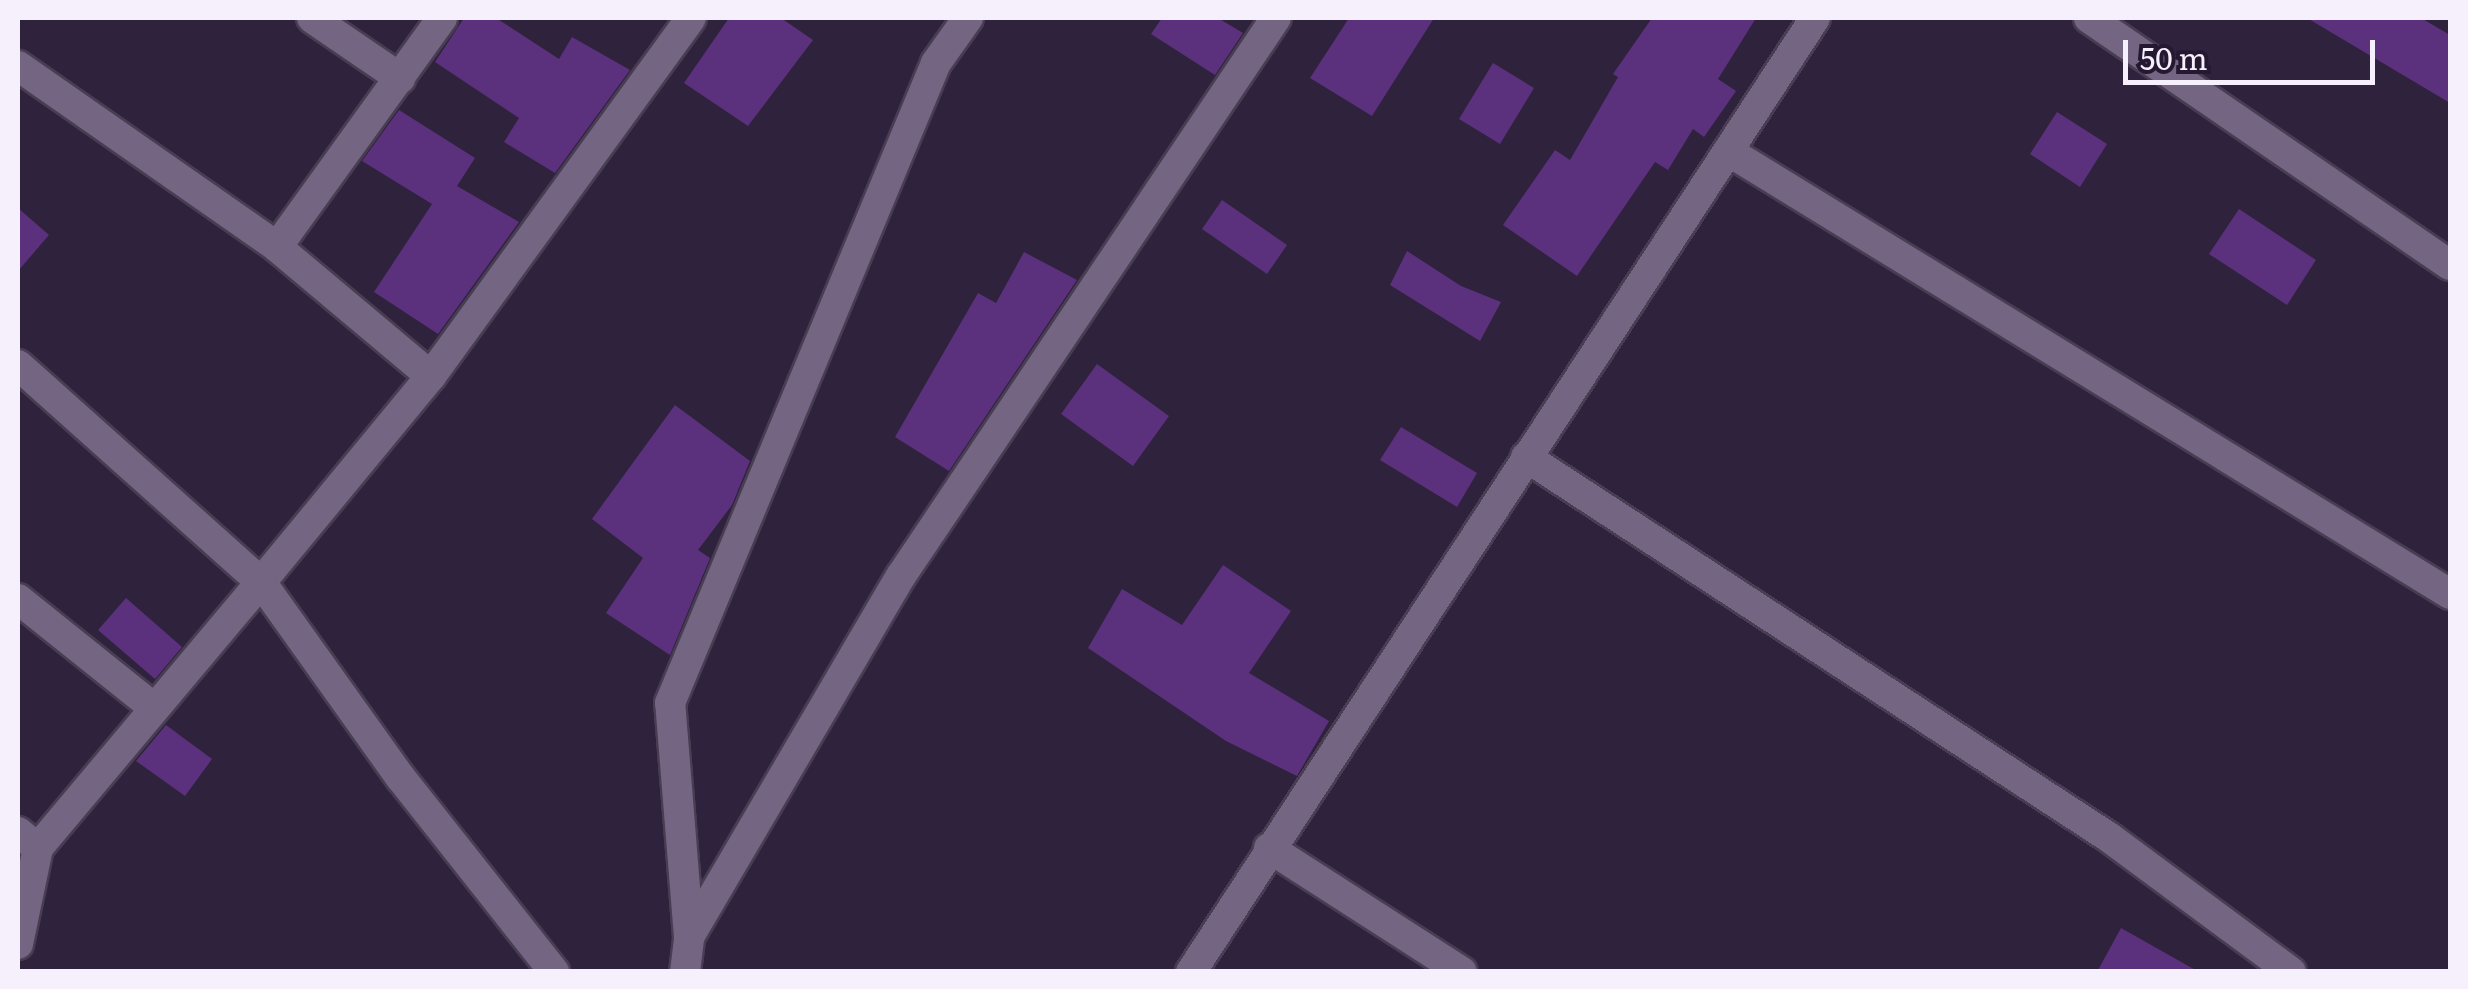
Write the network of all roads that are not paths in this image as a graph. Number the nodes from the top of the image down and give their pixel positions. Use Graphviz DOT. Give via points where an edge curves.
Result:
graph roads {
  1 [pos="312,18"];
  2 [pos="442,18"];
  3 [pos="691,18"];
  4 [pos="968,18"];
  5 [pos="1276,18"];
  6 [pos="1815,18"];
  7 [pos="2089,18"];
  8 [pos="18,66"];
  9 [pos="400,78"];
  10 [pos="1728,152"];
  11 [pos="277,248"];
  12 [pos="2450,265"];
  13 [pos="18,365"];
  14 [pos="431,376"];
  15 [pos="1526,457"];
  16 [pos="261,582"];
  17 [pos="2450,594"];
  18 [pos="18,599"];
  19 [pos="153,707"];
  20 [pos="28,840"];
  21 [pos="1270,848"];
  22 [pos="689,938"];
  23 [pos="18,944"];
  24 [pos="554,972"];
  25 [pos="684,972"];
  26 [pos="1190,972"];
  27 [pos="1462,972"];
  28 [pos="2291,972"];
  1 -- 9 [label="street"];
  2 -- 9 [label="street"];
  3 -- 14 [label="street"];
  4 -- 22 [label="street" via="936,63 670,702"];
  5 -- 22 [label="street" via="901,576"];
  6 -- 10 [label="street"];
  7 -- 12 [label="street"];
  8 -- 11 [label="street"];
  9 -- 11 [label="street"];
  10 -- 15 [label="street"];
  10 -- 17 [label="street"];
  11 -- 14 [label="street"];
  13 -- 16 [label="street"];
  14 -- 16 [label="street"];
  15 -- 21 [label="street"];
  15 -- 28 [label="street" via="2110,838"];
  16 -- 19 [label="street"];
  16 -- 24 [label="street" via="401,778"];
  18 -- 19 [label="street"];
  19 -- 20 [label="street"];
  20 -- 23 [label="street"];
  21 -- 26 [label="street"];
  21 -- 27 [label="street"];
  22 -- 25 [label="street"];
}
